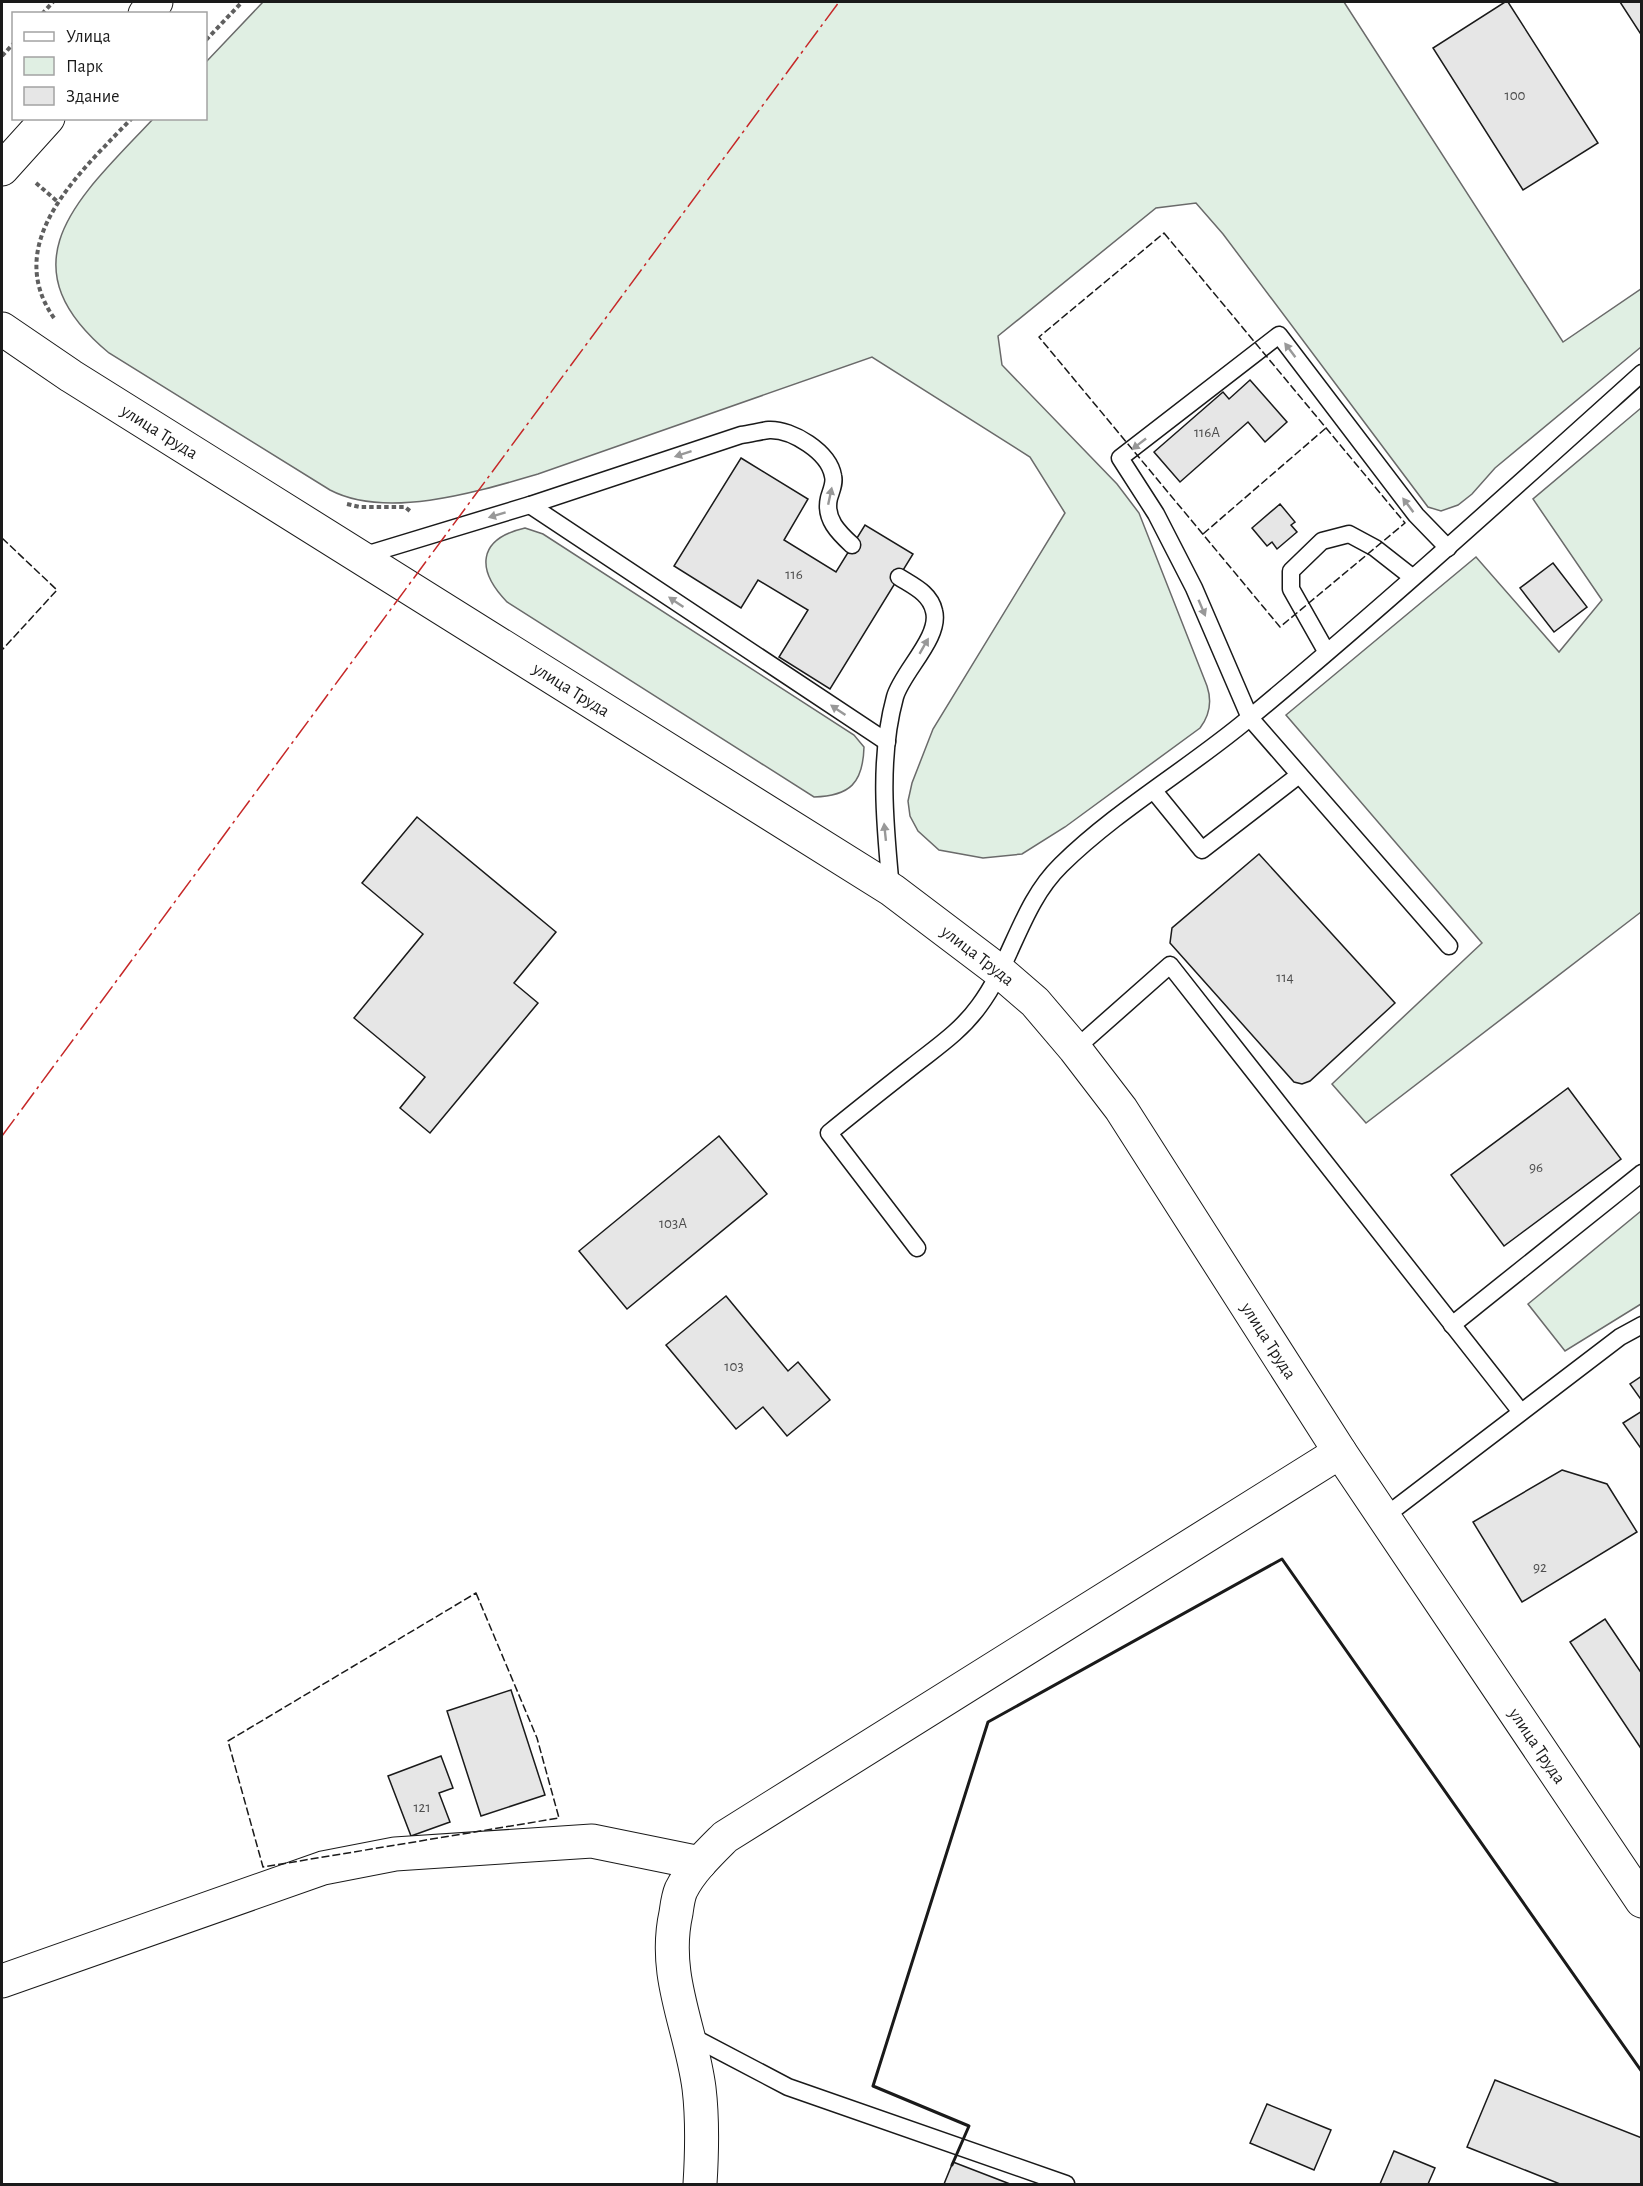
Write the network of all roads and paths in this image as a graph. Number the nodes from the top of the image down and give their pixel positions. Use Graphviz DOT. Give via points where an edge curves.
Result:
graph roads {
  1 [pos="242,2"];
  2 [pos="207,39"];
  3 [pos="46,120"];
  4 [pos="130,120"];
  5 [pos="2,169"];
  6 [pos="59,324"];
  7 [pos="2,329"];
  8 [pos="1641,373"];
  9 [pos="343,503"];
  10 [pos="530,505"];
  11 [pos="435,534"];
  12 [pos="852,546"];
  13 [pos="1448,548"];
  14 [pos="362,556"];
  15 [pos="899,577"];
  16 [pos="1412,577"];
  17 [pos="1326,651"];
  18 [pos="1250,718"];
  19 [pos="887,742"];
  20 [pos="1299,775"];
  21 [pos="1154,791"];
  22 [pos="892,890"];
  23 [pos="1449,946"];
  24 [pos="999,971"];
  25 [pos="1075,1049"];
  26 [pos="1641,1173"];
  27 [pos="917,1248"];
  28 [pos="1452,1325"];
  29 [pos="1641,1325"];
  30 [pos="1521,1412"];
  31 [pos="1340,1452"];
  32 [pos="1384,1517"];
  33 [pos="700,1863"];
  34 [pos="1641,1901"];
  35 [pos="2,1980"];
  36 [pos="689,2035"];
  37 [pos="700,2184"];
  38 [pos="1066,2184"];
  1 -- 2 [label="path"];
  3 -- 5 [label="street"];
  4 -- 6 [label="path" via="70,184 45,224 37,254 38,284 46,306"];
  7 -- 14 [label="street, улица Труда"];
  8 -- 13 [label="lane"];
  9 -- 11 [label="path" via="405,507"];
  10 -- 11 [label="lane, one-way"];
  12 -- 10 [label="lane, one-way" via="837,532 829,517 834,480 828,463 793,435 770,430 741,435"];
  19 -- 10 [label="lane, one-way"];
  11 -- 14 [label="lane"];
  13 -- 16 [label="lane"];
  13 -- 18 [label="lane, one-way" via="1416,515 1279,335 1120,458 1156,514 1194,588"];
  14 -- 22 [label="street, улица Труда"];
  19 -- 15 [label="lane, one-way" via="896,695 933,630 935,611 925,593"];
  16 -- 17 [label="lane"];
  16 -- 17 [label="lane" via="1375,548 1349,534 1322,542 1291,571 1291,589"];
  17 -- 18 [label="lane"];
  18 -- 20 [label="lane"];
  18 -- 21 [label="lane"];
  22 -- 19 [label="lane, one-way" via="884,813"];
  20 -- 21 [label="lane" via="1202,850"];
  20 -- 23 [label="lane"];
  21 -- 24 [label="lane" via="1103,826 1040,888"];
  22 -- 24 [label="street, улица Труда"];
  24 -- 25 [label="street, улица Труда" via="1035,1002"];
  24 -- 27 [label="lane" via="962,1028 829,1132"];
  25 -- 28 [label="lane" via="1170,965"];
  25 -- 31 [label="street, улица Труда" via="1121,1109"];
  26 -- 28 [label="lane"];
  28 -- 30 [label="lane"];
  29 -- 30 [label="lane"];
  30 -- 32 [label="lane"];
  31 -- 32 [label="street, улица Труда"];
  31 -- 33 [label="street" via="724,1837"];
  32 -- 34 [label="street, улица Труда"];
  33 -- 35 [label="street" via="592,1841 395,1854 323,1868"];
  33 -- 36 [label="street" via="680,1891 673,1927 672,1966 677,2002"];
  36 -- 37 [label="street" via="703,2135"];
  36 -- 38 [label="lane" via="788,2087"];
}
